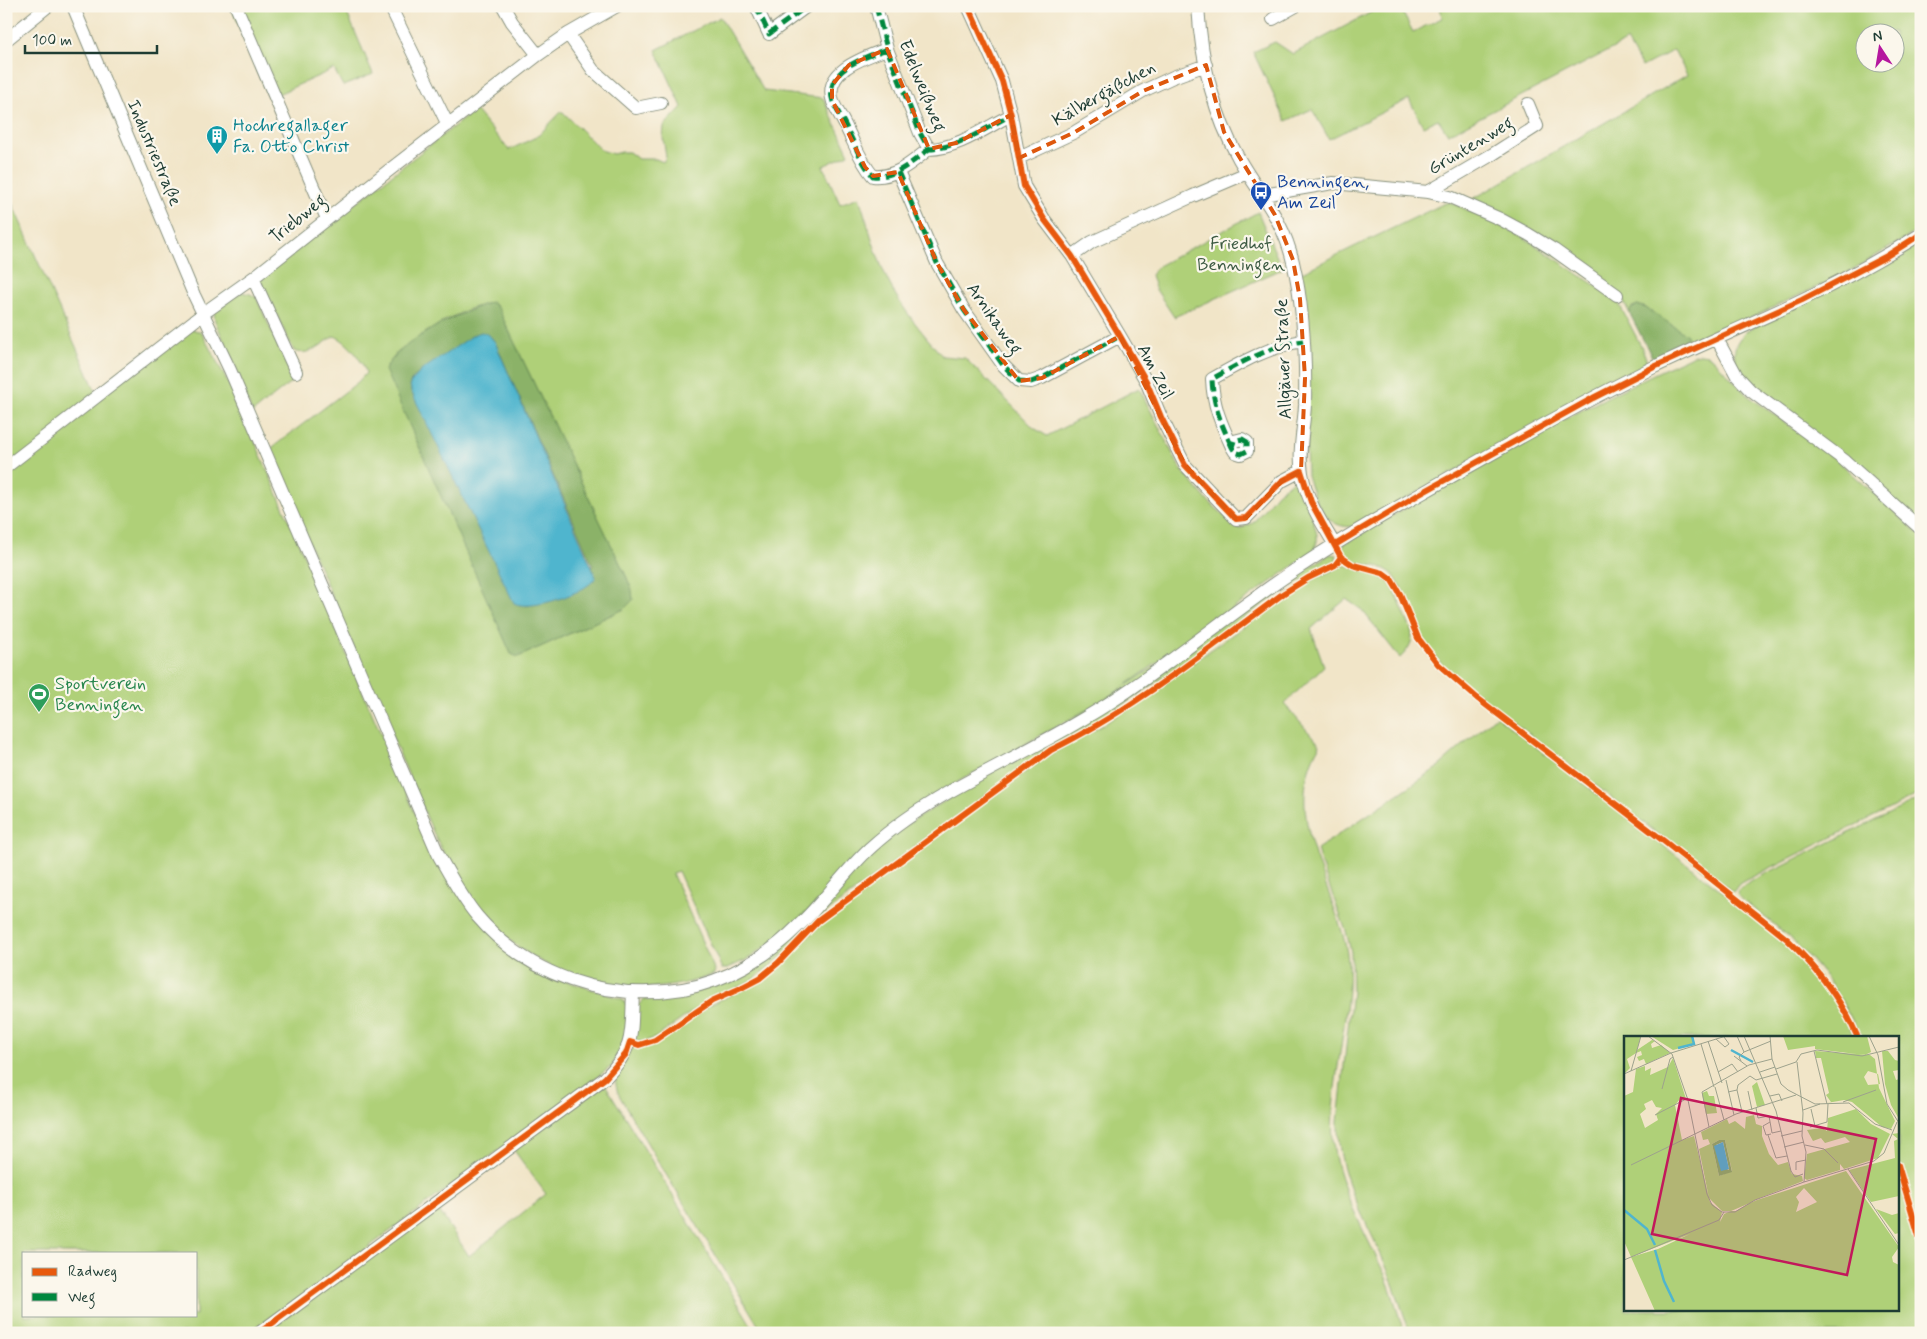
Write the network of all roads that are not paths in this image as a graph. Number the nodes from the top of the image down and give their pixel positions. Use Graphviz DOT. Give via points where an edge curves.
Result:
graph roads {
  1 [pos="48,6"];
  2 [pos="73,6"];
  3 [pos="236,6"];
  4 [pos="390,6"];
  5 [pos="503,6"];
  6 [pos="618,6"];
  7 [pos="756,6"];
  8 [pos="807,6"];
  9 [pos="876,6"];
  10 [pos="968,6"];
  11 [pos="1198,6"];
  12 [pos="1296,6"];
  13 [pos="604,9"];
  14 [pos="1273,19"];
  15 [pos="568,34"];
  16 [pos="6,40"];
  17 [pos="887,49"];
  18 [pos="538,55"];
  19 [pos="1206,65"];
  20 [pos="661,103"];
  21 [pos="1528,104"];
  22 [pos="1011,115"];
  23 [pos="448,126"];
  24 [pos="929,149"];
  25 [pos="1019,158"];
  26 [pos="898,172"];
  27 [pos="1247,173"];
  28 [pos="1428,192"];
  29 [pos="1263,195"];
  30 [pos="327,219"];
  31 [pos="1921,234"];
  32 [pos="1072,256"];
  33 [pos="254,278"];
  34 [pos="1616,295"];
  35 [pos="203,314"];
  36 [pos="1120,336"];
  37 [pos="1717,339"];
  38 [pos="1303,341"];
  39 [pos="296,372"];
  40 [pos="1232,447"];
  41 [pos="6,467"];
  42 [pos="1301,472"];
  43 [pos="1921,529"];
  44 [pos="1335,545"];
  45 [pos="633,992"];
  46 [pos="259,1333"];
  1 -- 16 [label="street"];
  2 -- 35 [label="street, Industriestraße"];
  3 -- 30 [label="street"];
  4 -- 23 [label="street"];
  5 -- 18 [label="street"];
  6 -- 13 [label="street, Triebweg"];
  7 -- 8 [label="street" via="769,34"];
  9 -- 17 [label="street, Edelweißweg"];
  10 -- 22 [label="street, Am Zeil" via="1002,82"];
  11 -- 19 [label="street, Allgäuer Straße"];
  12 -- 14 [label="street"];
  13 -- 15 [label="street, Triebweg"];
  15 -- 18 [label="street, Triebweg"];
  15 -- 20 [label="street" via="593,70 636,108"];
  17 -- 24 [label="street, Edelweißweg"];
  17 -- 26 [label="street" via="849,64 832,85 832,100 873,176 883,177"];
  18 -- 23 [label="street, Triebweg"];
  19 -- 25 [label="street, Kälbergäßchen" via="1142,91 1075,132"];
  19 -- 27 [label="street, Allgäuer Straße" via="1224,132"];
  21 -- 28 [label="street, Grüntenweg" via="1537,126"];
  22 -- 24 [label="street, Edelweißweg" via="956,144"];
  22 -- 25 [label="street, Am Zeil"];
  23 -- 30 [label="street, Triebweg"];
  24 -- 26 [label="street"];
  25 -- 32 [label="street, Am Zeil" via="1024,186"];
  26 -- 36 [label="street, Arnikaweg" via="937,263 964,310 1003,365 1019,381 1031,382 1042,378"];
  27 -- 29 [label="street, Allgäuer Straße"];
  27 -- 32 [label="street" via="1092,242"];
  28 -- 29 [label="street" via="1333,183"];
  28 -- 34 [label="street" via="1450,197 1500,219 1554,250"];
  29 -- 38 [label="street, Allgäuer Straße" via="1281,226 1293,260"];
  30 -- 33 [label="street, Triebweg"];
  31 -- 37 [label="street, Industriestraße" via="1885,257 1802,300"];
  32 -- 36 [label="street, Am Zeil"];
  33 -- 35 [label="street, Triebweg"];
  33 -- 39 [label="street"];
  35 -- 41 [label="street, Triebweg"];
  35 -- 45 [label="street, Industriestraße" via="439,856 458,890 491,931 533,964 589,987"];
  36 -- 42 [label="street, Am Zeil" via="1146,381 1185,465 1236,519 1246,518 1282,481"];
  37 -- 43 [label="street" via="1737,376 1751,391 1839,455"];
  37 -- 44 [label="street, Industriestraße" via="1586,402"];
  38 -- 40 [label="street" via="1288,343 1242,362 1212,379 1213,399"];
  38 -- 42 [label="street, Allgäuer Straße" via="1305,404"];
  42 -- 44 [label="street, Allgäuer Straße" via="1311,502"];
  44 -- 45 [label="street, Industriestraße" via="1096,712 908,817 871,847 799,926 761,956 706,983 684,989"];
  45 -- 46 [label="street" via="630,1042 626,1054 605,1078"];
}
